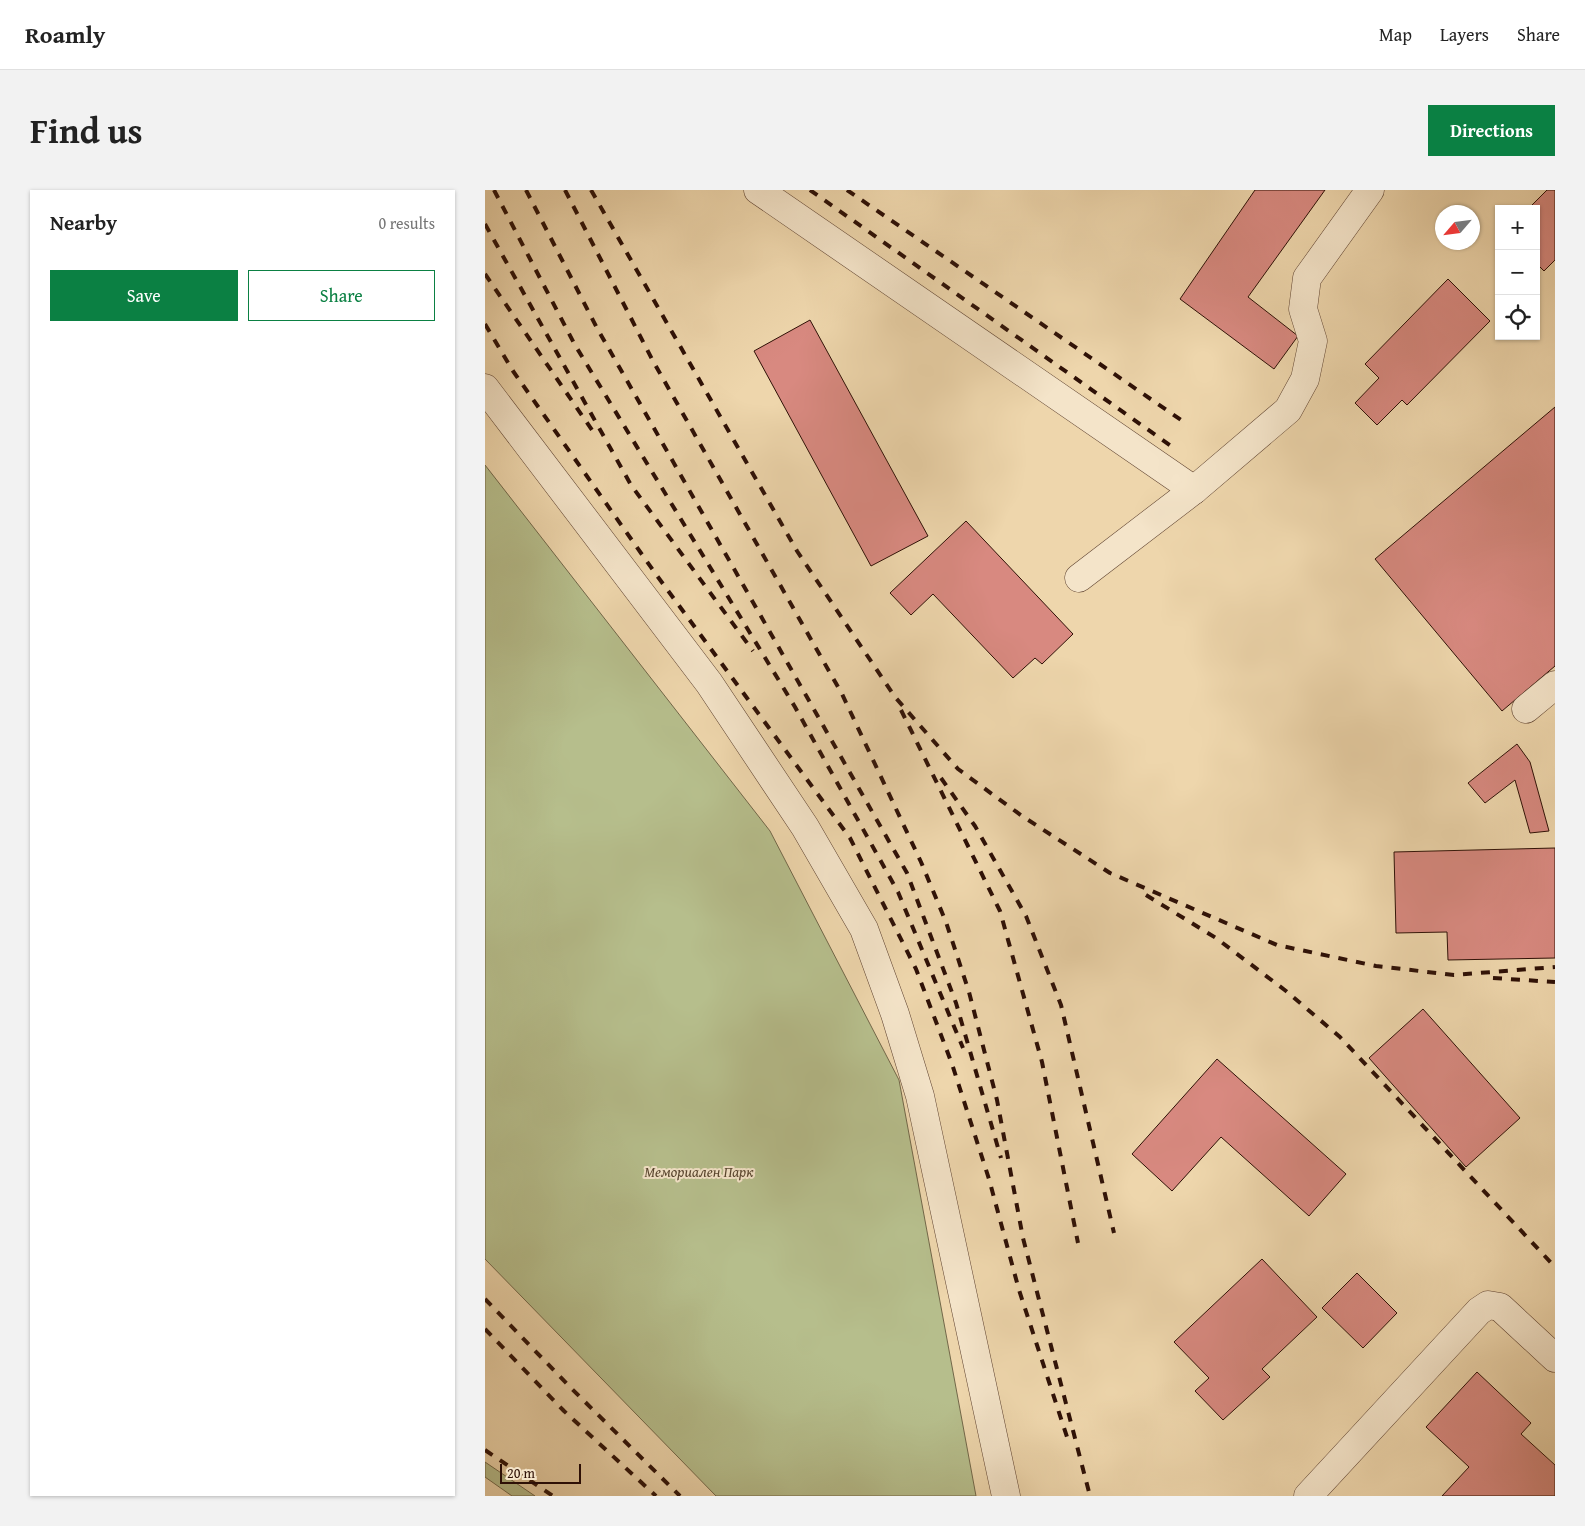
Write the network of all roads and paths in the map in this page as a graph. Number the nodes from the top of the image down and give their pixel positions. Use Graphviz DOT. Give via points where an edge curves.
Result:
graph roads {
  1 [pos="758,190"];
  2 [pos="1370,190"];
  3 [pos="485,388"];
  4 [pos="1194,490"];
  5 [pos="1079,578"];
  6 [pos="1555,685"];
  7 [pos="1526,710"];
  8 [pos="1555,1358"];
  9 [pos="1005,1496"];
  10 [pos="1308,1496"];
  1 -- 4 [label="street"];
  2 -- 4 [label="street" via="1307,278 1303,309 1313,341 1305,379 1288,410"];
  3 -- 9 [label="street" via="709,683 805,827 864,929 920,1096"];
  4 -- 5 [label="street"];
  6 -- 7 [label="street"];
  8 -- 10 [label="street" via="1500,1307 1488,1305"];
}
